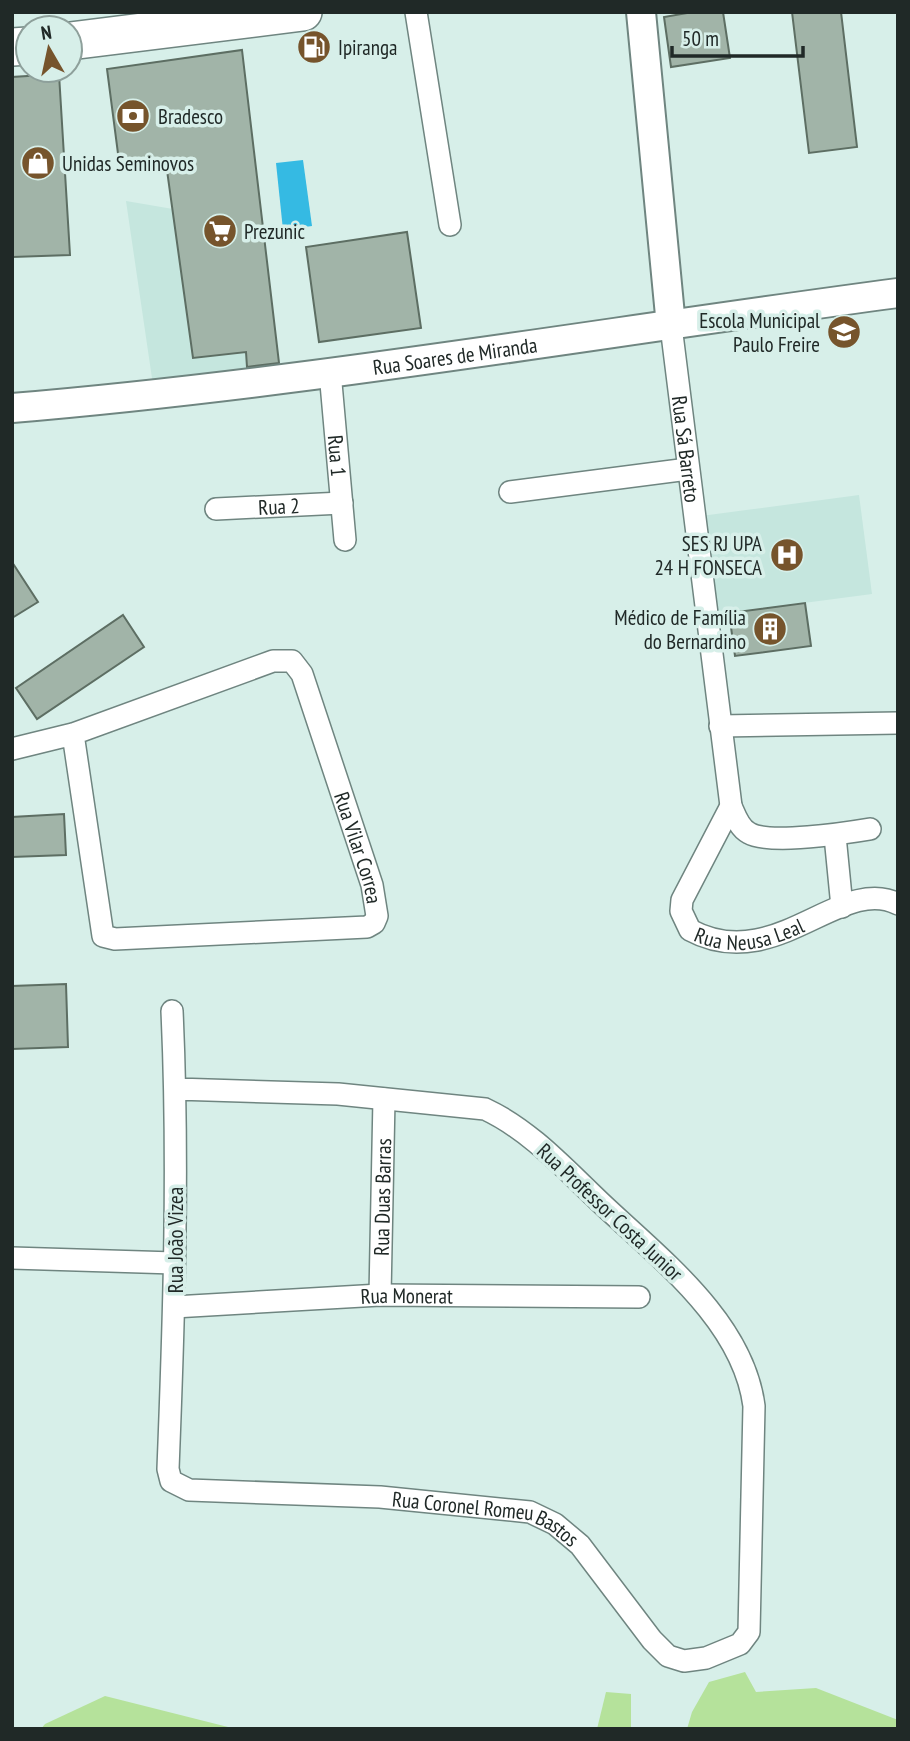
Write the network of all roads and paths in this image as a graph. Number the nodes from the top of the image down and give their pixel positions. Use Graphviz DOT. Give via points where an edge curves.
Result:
graph roads {
  1 [pos="303,12"];
  2 [pos="416,12"];
  3 [pos="641,12"];
  4 [pos="84,38"];
  5 [pos="450,225"];
  6 [pos="898,293"];
  7 [pos="671,326"];
  8 [pos="330,372"];
  9 [pos="12,408"];
  10 [pos="688,469"];
  11 [pos="510,492"];
  12 [pos="342,503"];
  13 [pos="216,509"];
  14 [pos="345,540"];
  15 [pos="898,723"];
  16 [pos="720,726"];
  17 [pos="73,734"];
  18 [pos="12,749"];
  19 [pos="731,806"];
  20 [pos="870,829"];
  21 [pos="835,836"];
  22 [pos="898,904"];
  23 [pos="842,907"];
  24 [pos="172,1011"];
  25 [pos="176,1089"];
  26 [pos="384,1099"];
  27 [pos="12,1258"];
  28 [pos="174,1263"];
  29 [pos="380,1295"];
  30 [pos="639,1297"];
  31 [pos="174,1307"];
  32 [pos="168,1469"];
  33 [pos="749,1632"];
  1 -- 4 [label="highway"];
  2 -- 5 [label="street"];
  3 -- 7 [label="street, Rua Sá Barreto"];
  6 -- 7 [label="street, Rua Soares de Miranda"];
  7 -- 8 [label="street, Rua Soares de Miranda"];
  7 -- 10 [label="street, Rua Sá Barreto"];
  8 -- 9 [label="street, Rua Soares de Miranda" via="174,394"];
  8 -- 12 [label="street, Rua 1"];
  10 -- 11 [label="street"];
  10 -- 16 [label="street, Rua Sá Barreto"];
  12 -- 13 [label="street, Rua 2"];
  12 -- 14 [label="street, Rua 1"];
  15 -- 16 [label="street"];
  16 -- 19 [label="street, Rua Sá Barreto"];
  17 -- 17 [label="street, Rua Vilar Correa" via="273,661 292,661 302,674 372,885 374,923 367,927 103,936"];
  17 -- 18 [label="street, Rua Vilar Correa"];
  19 -- 21 [label="street, Rua Sá Barreto" via="747,833 759,837"];
  19 -- 23 [label="street, Rua Neusa Leal" via="682,900 681,911 690,930 725,943 748,944 783,934"];
  20 -- 21 [label="street, Rua Sá Barreto"];
  21 -- 23 [label="street"];
  22 -- 23 [label="street, Rua Neusa Leal" via="877,899"];
  24 -- 25 [label="street, Rua João Vizea"];
  25 -- 26 [label="street, Rua Professor Costa Junior"];
  25 -- 28 [label="street, Rua João Vizea"];
  26 -- 29 [label="street, Rua Duas Barras"];
  26 -- 33 [label="street, Rua Professor Costa Junior" via="485,1109 505,1118 681,1276 738,1354 751,1382 754,1406"];
  27 -- 28 [label="street"];
  28 -- 31 [label="street, Rua João Vizea"];
  29 -- 30 [label="street, Rua Monerat"];
  29 -- 31 [label="street, Rua Monerat"];
  31 -- 32 [label="street, Rua João Vizea"];
  32 -- 33 [label="street, Rua Coronel Romeu Bastos" via="176,1486 189,1490 380,1497 530,1512 555,1524 580,1545 668,1656 684,1661 725,1653"];
}
